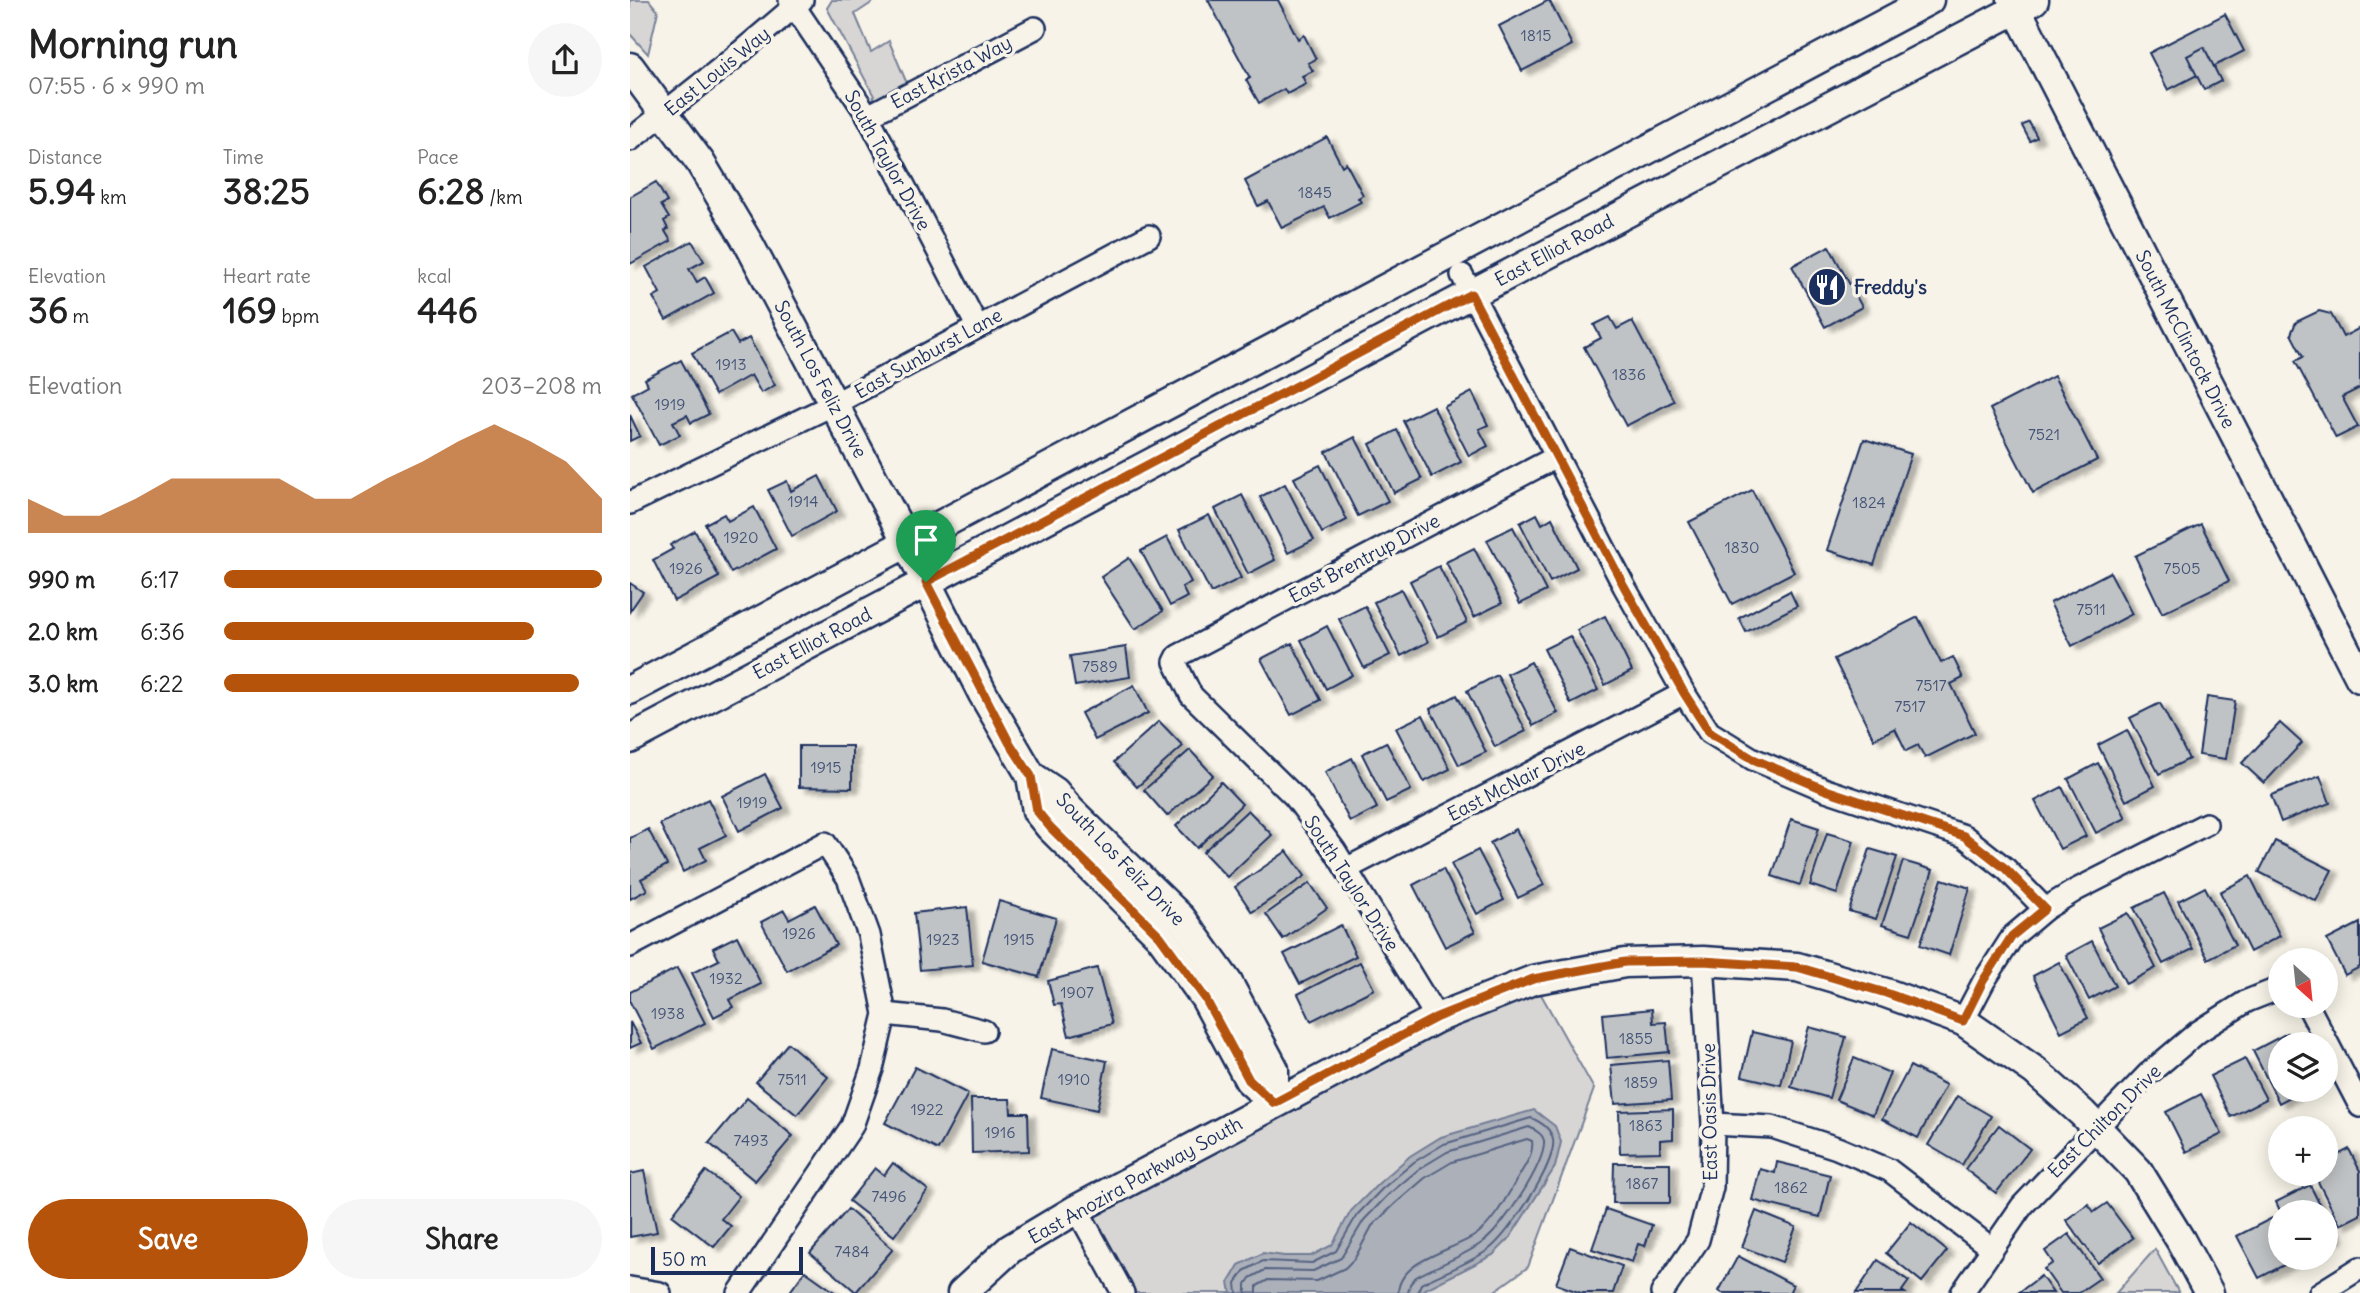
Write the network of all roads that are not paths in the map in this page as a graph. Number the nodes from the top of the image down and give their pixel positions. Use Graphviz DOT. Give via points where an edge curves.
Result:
graph roads {
  1 [pos="1929,0"];
  2 [pos="796,2"];
  3 [pos="2021,3"];
  4 [pos="1035,28"];
  5 [pos="630,67"];
  6 [pos="664,113"];
  7 [pos="867,116"];
  8 [pos="630,140"];
  9 [pos="1149,236"];
  10 [pos="1466,285"];
  11 [pos="977,326"];
  12 [pos="834,404"];
  13 [pos="1556,457"];
  14 [pos="630,503"];
  15 [pos="908,544"];
  16 [pos="926,582"];
  17 [pos="1175,662"];
  18 [pos="2360,678"];
  19 [pos="630,690"];
  20 [pos="1684,693"];
  21 [pos="630,739"];
  22 [pos="2206,824"];
  23 [pos="1348,868"];
  24 [pos="2045,909"];
  25 [pos="630,946"];
  26 [pos="1703,961"];
  27 [pos="2268,993"];
  28 [pos="885,1014"];
  29 [pos="1437,1017"];
  30 [pos="2314,1018"];
  31 [pos="1963,1021"];
  32 [pos="984,1031"];
  33 [pos="1274,1103"];
  34 [pos="2360,1107"];
  35 [pos="1713,1124"];
  36 [pos="2096,1127"];
  37 [pos="1077,1209"];
  38 [pos="1991,1248"];
  39 [pos="2360,1268"];
  40 [pos="630,1288"];
  41 [pos="660,1293"];
  42 [pos="739,1293"];
  43 [pos="962,1293"];
  44 [pos="1123,1293"];
  45 [pos="1662,1293"];
  46 [pos="1962,1293"];
  47 [pos="2209,1293"];
  48 [pos="2320,1293"];
  1 -- 15 [label="main road"];
  2 -- 6 [label="street, East Louis Way"];
  2 -- 7 [label="street, South Taylor Drive"];
  3 -- 10 [label="main road, East Elliot Road"];
  3 -- 18 [label="main road, South McClintock Drive"];
  4 -- 7 [label="street, East Krista Way"];
  5 -- 6 [label="main road, South Los Feliz Drive"];
  6 -- 8 [label="street, East Louis Way"];
  6 -- 12 [label="main road, South Los Feliz Drive" via="750,246"];
  7 -- 11 [label="street, South Taylor Drive"];
  9 -- 11 [label="street, East Sunburst Lane"];
  10 -- 13 [label="street"];
  10 -- 16 [label="main road, East Elliot Road"];
  11 -- 12 [label="street, East Sunburst Lane"];
  12 -- 14 [label="street, East Sunburst Lane"];
  12 -- 15 [label="main road, South Los Feliz Drive"];
  13 -- 17 [label="street, East Brentrup Drive" via="1178,656"];
  13 -- 20 [label="street"];
  15 -- 16 [label="main road, South Los Feliz Drive"];
  15 -- 19 [label="main road"];
  16 -- 21 [label="main road, East Elliot Road"];
  16 -- 33 [label="main road, South Los Feliz Drive" via="1031,776 1055,792 1181,918 1228,983 1274,1069"];
  17 -- 23 [label="street, South Taylor Drive" via="1191,695 1295,797"];
  20 -- 23 [label="street, East McNair Drive"];
  20 -- 24 [label="street" via="1709,732 1753,759 1826,790 1964,836 2006,869"];
  22 -- 24 [label="street"];
  23 -- 29 [label="street, South Taylor Drive"];
  24 -- 31 [label="street" via="2012,936"];
  25 -- 28 [label="street" via="825,843 848,878 869,935"];
  26 -- 29 [label="main road, East Anozira Parkway South" via="1625,962 1533,979"];
  26 -- 31 [label="main road, East Anozira Parkway South" via="1797,967"];
  26 -- 35 [label="street, East Oasis Drive"];
  27 -- 36 [label="street, East Chilton Drive" via="2198,1032 2148,1073"];
  28 -- 32 [label="street" via="942,1020"];
  28 -- 42 [label="street" via="852,1126"];
  29 -- 33 [label="main road, East Anozira Parkway South"];
  30 -- 34 [label="street"];
  31 -- 36 [label="main road, East Anozira Parkway South" via="2035,1071"];
  33 -- 37 [label="main road, East Anozira Parkway South"];
  35 -- 38 [label="street" via="1772,1127 1889,1170"];
  35 -- 45 [label="street, East Oasis Drive" via="1712,1187 1698,1240"];
  36 -- 38 [label="street, East Chilton Drive" via="2022,1206"];
  36 -- 47 [label="main road, East Anozira Parkway South" via="2138,1171"];
  37 -- 43 [label="main road, East Anozira Parkway South" via="1010,1249"];
  37 -- 44 [label="street"];
  38 -- 46 [label="street, East Chilton Drive"];
  39 -- 48 [label="street"];
  40 -- 41 [label="street"];
}
